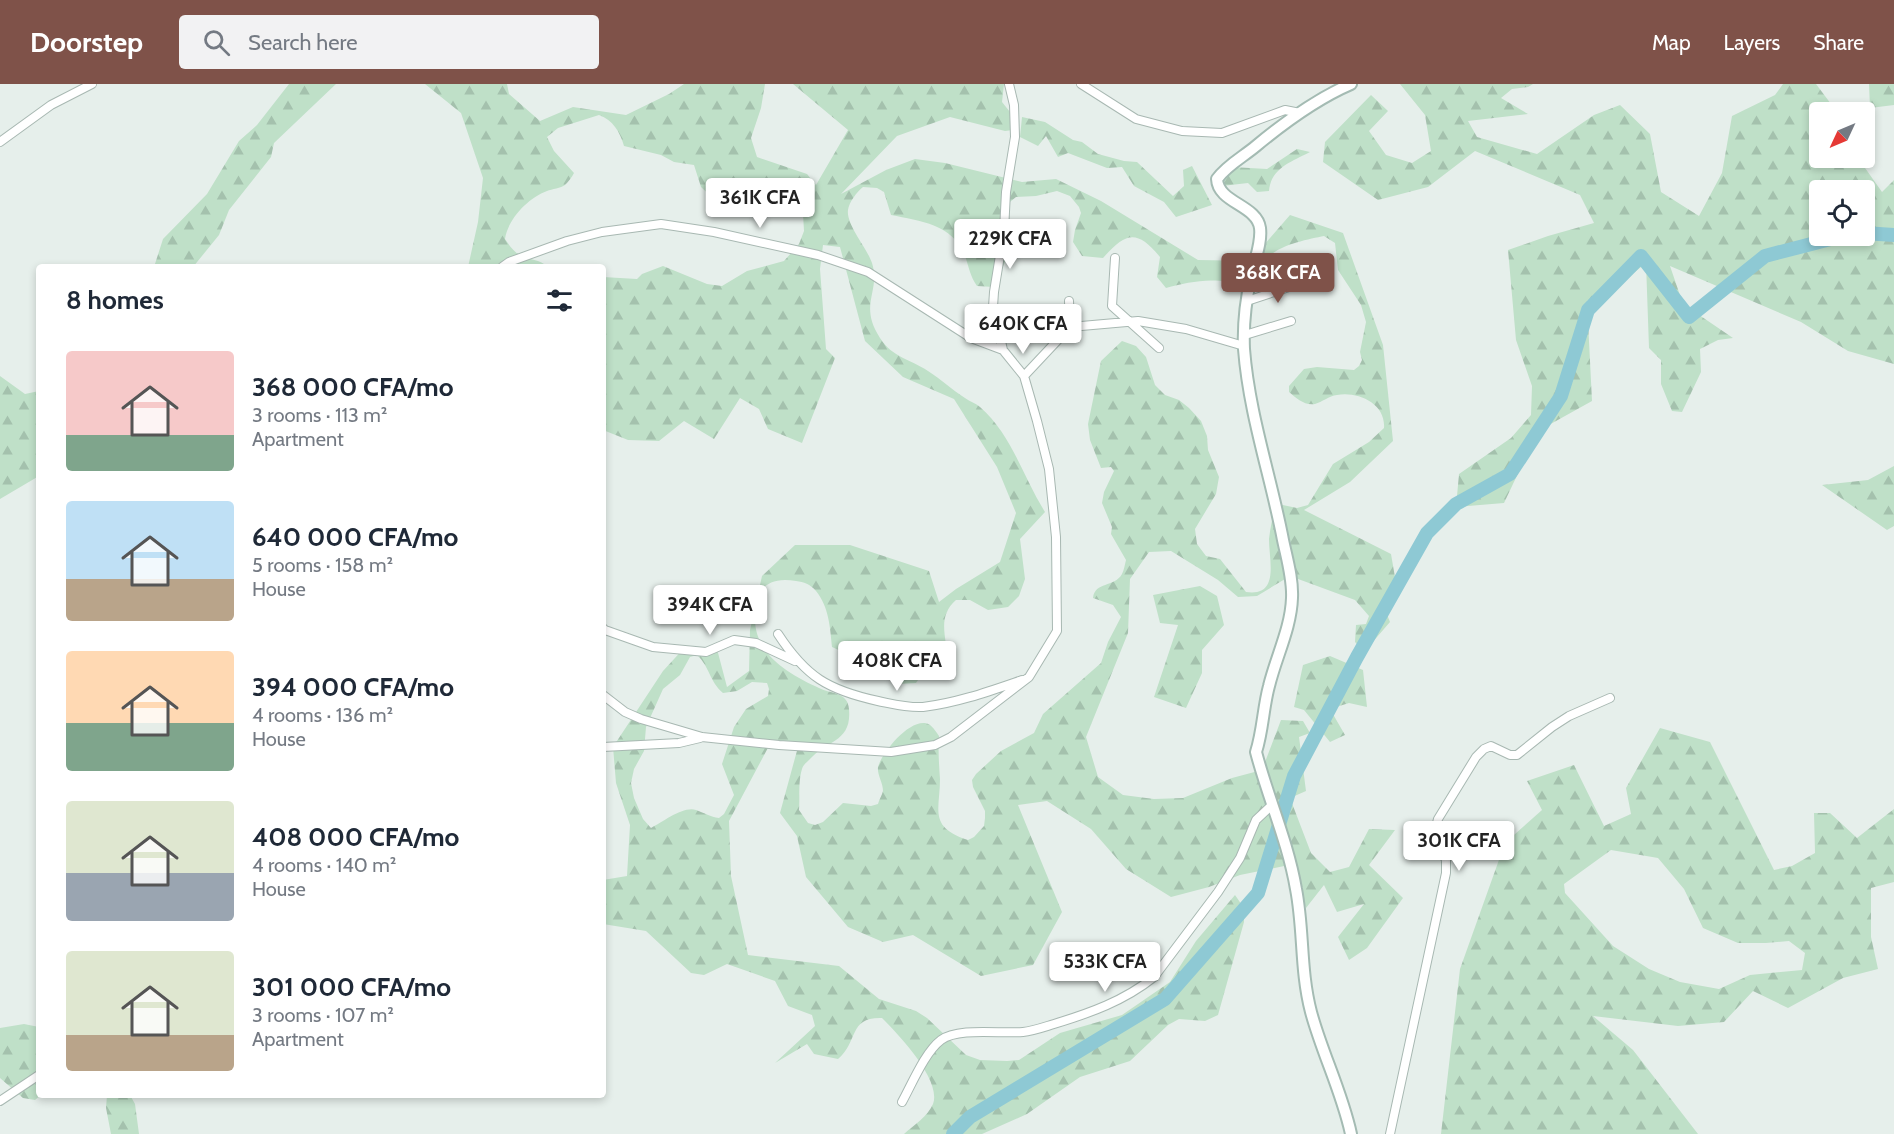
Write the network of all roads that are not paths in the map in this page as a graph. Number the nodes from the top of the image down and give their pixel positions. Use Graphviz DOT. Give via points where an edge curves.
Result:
graph roads {
  1 [pos="92,84"];
  2 [pos="1009,84"];
  3 [pos="1082,84"];
  4 [pos="1347,85"];
  5 [pos="1300,113"];
  6 [pos="0,142"];
  7 [pos="1115,258"];
  8 [pos="508,264"];
  9 [pos="1301,284"];
  10 [pos="1069,301"];
  11 [pos="1247,301"];
  12 [pos="1127,321"];
  13 [pos="1291,321"];
  14 [pos="1070,327"];
  15 [pos="1245,340"];
  16 [pos="1159,348"];
  17 [pos="1003,350"];
  18 [pos="1024,376"];
  19 [pos="606,630"];
  20 [pos="777,634"];
  21 [pos="800,663"];
  22 [pos="1029,677"];
  23 [pos="606,697"];
  24 [pos="1610,698"];
  25 [pos="702,737"];
  26 [pos="606,747"];
  27 [pos="1272,805"];
  28 [pos="36,1077"];
  29 [pos="0,1101"];
  30 [pos="902,1102"];
  31 [pos="1351,1134"];
  32 [pos="1390,1134"];
  1 -- 6 [label="street" via="51,105"];
  2 -- 17 [label="street" via="1015,137 993,292"];
  3 -- 5 [label="street" via="1136,118 1182,131 1222,133 1285,110"];
  4 -- 5 [label="street"];
  5 -- 11 [label="street" via="1217,180 1222,192 1255,217 1260,226"];
  7 -- 12 [label="street" via="1112,306"];
  8 -- 17 [label="street" via="602,232 661,224 714,232 819,255 868,272 971,338"];
  9 -- 11 [label="street"];
  10 -- 14 [label="street"];
  11 -- 15 [label="street"];
  12 -- 14 [label="street"];
  12 -- 15 [label="street"];
  12 -- 16 [label="street"];
  13 -- 15 [label="street"];
  14 -- 18 [label="street"];
  15 -- 27 [label="street" via="1248,384 1292,582 1289,618 1268,687 1256,752"];
  17 -- 18 [label="street"];
  18 -- 22 [label="street" via="1049,469 1056,537 1057,631"];
  19 -- 21 [label="street" via="653,647 705,652 734,640 756,644"];
  20 -- 21 [label="street"];
  21 -- 22 [label="street" via="825,684 852,695 915,707 960,699"];
  22 -- 25 [label="street" via="951,737 917,749 837,749"];
  23 -- 25 [label="street" via="641,719"];
  24 -- 32 [label="street" via="1569,716 1517,755 1491,746 1485,749 1476,757 1438,819 1434,835 1446,860 1446,873"];
  25 -- 26 [label="street"];
  27 -- 30 [label="street" via="1256,820 1240,858 1218,892 1154,977 1116,1002 1028,1031 955,1033 943,1038 934,1046"];
  27 -- 31 [label="street" via="1297,890 1302,973 1310,1010"];
  28 -- 29 [label="street"];
}
